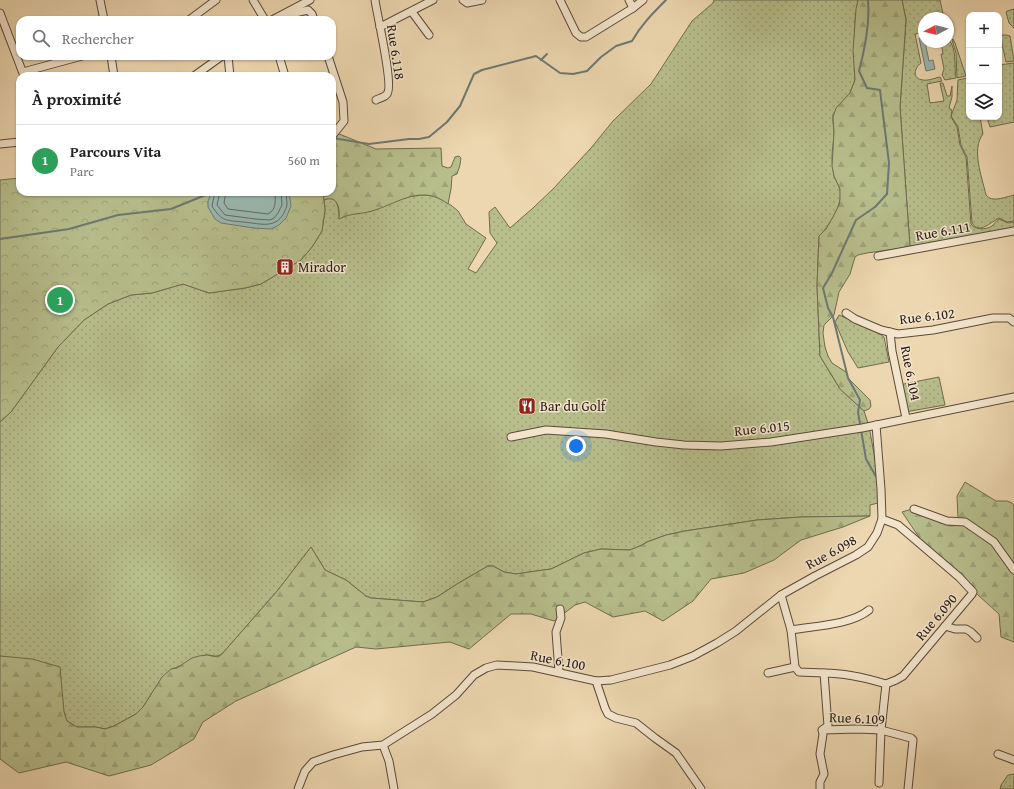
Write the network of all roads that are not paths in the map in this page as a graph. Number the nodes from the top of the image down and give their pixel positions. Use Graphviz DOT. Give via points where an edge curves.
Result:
graph roads {
  1 [pos="100,0"];
  2 [pos="216,0"];
  3 [pos="253,0"];
  4 [pos="310,0"];
  5 [pos="375,0"];
  6 [pos="433,0"];
  7 [pos="463,0"];
  8 [pos="482,0"];
  9 [pos="560,0"];
  10 [pos="629,0"];
  11 [pos="643,0"];
  12 [pos="633,8"];
  13 [pos="412,12"];
  14 [pos="0,14"];
  15 [pos="103,16"];
  16 [pos="194,16"];
  17 [pos="263,16"];
  18 [pos="282,16"];
  19 [pos="313,16"];
  20 [pos="380,27"];
  21 [pos="429,35"];
  22 [pos="16,56"];
  23 [pos="18,60"];
  24 [pos="69,60"];
  25 [pos="112,60"];
  26 [pos="216,60"];
  27 [pos="228,60"];
  28 [pos="280,60"];
  29 [pos="329,60"];
  30 [pos="22,72"];
  31 [pos="30,72"];
  32 [pos="114,72"];
  33 [pos="200,72"];
  34 [pos="230,72"];
  35 [pos="284,72"];
  36 [pos="333,72"];
  37 [pos="336,81"];
  38 [pos="376,100"];
  39 [pos="336,131"];
  40 [pos="16,142"];
  41 [pos="0,144"];
  42 [pos="1014,231"];
  43 [pos="878,256"];
  44 [pos="846,313"];
  45 [pos="1014,322"];
  46 [pos="890,332"];
  47 [pos="1014,397"];
  48 [pos="906,418"];
  49 [pos="876,425"];
  50 [pos="512,437"];
  51 [pos="914,509"];
  52 [pos="882,519"];
  53 [pos="1014,570"];
  54 [pos="781,595"];
  55 [pos="560,609"];
  56 [pos="869,610"];
  57 [pos="945,626"];
  58 [pos="791,630"];
  59 [pos="977,638"];
  60 [pos="795,667"];
  61 [pos="559,672"];
  62 [pos="768,673"];
  63 [pos="824,673"];
  64 [pos="596,681"];
  65 [pos="886,684"];
  66 [pos="822,730"];
  67 [pos="881,730"];
  68 [pos="383,745"];
  69 [pos="998,754"];
  70 [pos="1014,760"];
  71 [pos="879,783"];
  72 [pos="298,789"];
  73 [pos="394,789"];
  74 [pos="700,789"];
  75 [pos="820,789"];
  76 [pos="908,789"];
  1 -- 15 [label="street"];
  2 -- 16 [label="street"];
  3 -- 17 [label="street"];
  4 -- 18 [label="street"];
  5 -- 20 [label="street, Rue 6.118"];
  6 -- 13 [label="street"];
  7 -- 8 [label="street" via="467,3"];
  9 -- 12 [label="street" via="576,34 581,37 586,37"];
  10 -- 12 [label="street"];
  11 -- 12 [label="street"];
  13 -- 20 [label="street"];
  13 -- 21 [label="street"];
  14 -- 22 [label="street"];
  18 -- 19 [label="street" via="308,10"];
  20 -- 38 [label="street, Rue 6.118" via="389,79 388,93"];
  23 -- 30 [label="street"];
  24 -- 31 [label="street"];
  25 -- 32 [label="street"];
  26 -- 33 [label="street"];
  27 -- 34 [label="street"];
  28 -- 35 [label="street"];
  29 -- 36 [label="street"];
  37 -- 39 [label="street" via="343,102 344,121"];
  40 -- 41 [label="street"];
  42 -- 43 [label="street, Rue 6.111"];
  44 -- 46 [label="street, Rue 6.102"];
  45 -- 46 [label="street, Rue 6.102" via="1009,318 993,318 913,333"];
  46 -- 48 [label="street, Rue 6.104"];
  47 -- 48 [label="street, Rue 6.015"];
  48 -- 49 [label="street, Rue 6.015"];
  49 -- 50 [label="street, Rue 6.015" via="771,442 721,446 684,445 606,434 546,430"];
  49 -- 52 [label="street"];
  51 -- 53 [label="street" via="947,521 965,522 994,542"];
  52 -- 54 [label="street, Rue 6.098" via="868,547"];
  52 -- 57 [label="street, Rue 6.090" via="898,525 973,592"];
  54 -- 58 [label="street"];
  54 -- 64 [label="street, Rue 6.098" via="736,631 693,656 670,665"];
  55 -- 61 [label="street" via="561,618 556,632"];
  56 -- 58 [label="street" via="851,620"];
  57 -- 59 [label="street" via="955,630 966,630"];
  57 -- 65 [label="street, Rue 6.090" via="903,676"];
  58 -- 60 [label="street"];
  60 -- 62 [label="street"];
  60 -- 63 [label="street" via="799,672"];
  61 -- 64 [label="street, Rue 6.100"];
  61 -- 68 [label="street, Rue 6.100" via="506,664 486,668 474,675 456,695 432,714"];
  63 -- 65 [label="street"];
  63 -- 66 [label="street" via="828,726"];
  64 -- 74 [label="street, Rue 6.100" via="608,714 636,722 673,750"];
  65 -- 67 [label="street"];
  66 -- 67 [label="street, Rue 6.109"];
  66 -- 75 [label="street" via="820,754 824,774"];
  67 -- 71 [label="street"];
  67 -- 76 [label="street, Rue 6.109" via="908,736 914,740"];
  68 -- 72 [label="street" via="362,747 313,762 305,771"];
  68 -- 73 [label="street"];
  69 -- 70 [label="street"];
}
